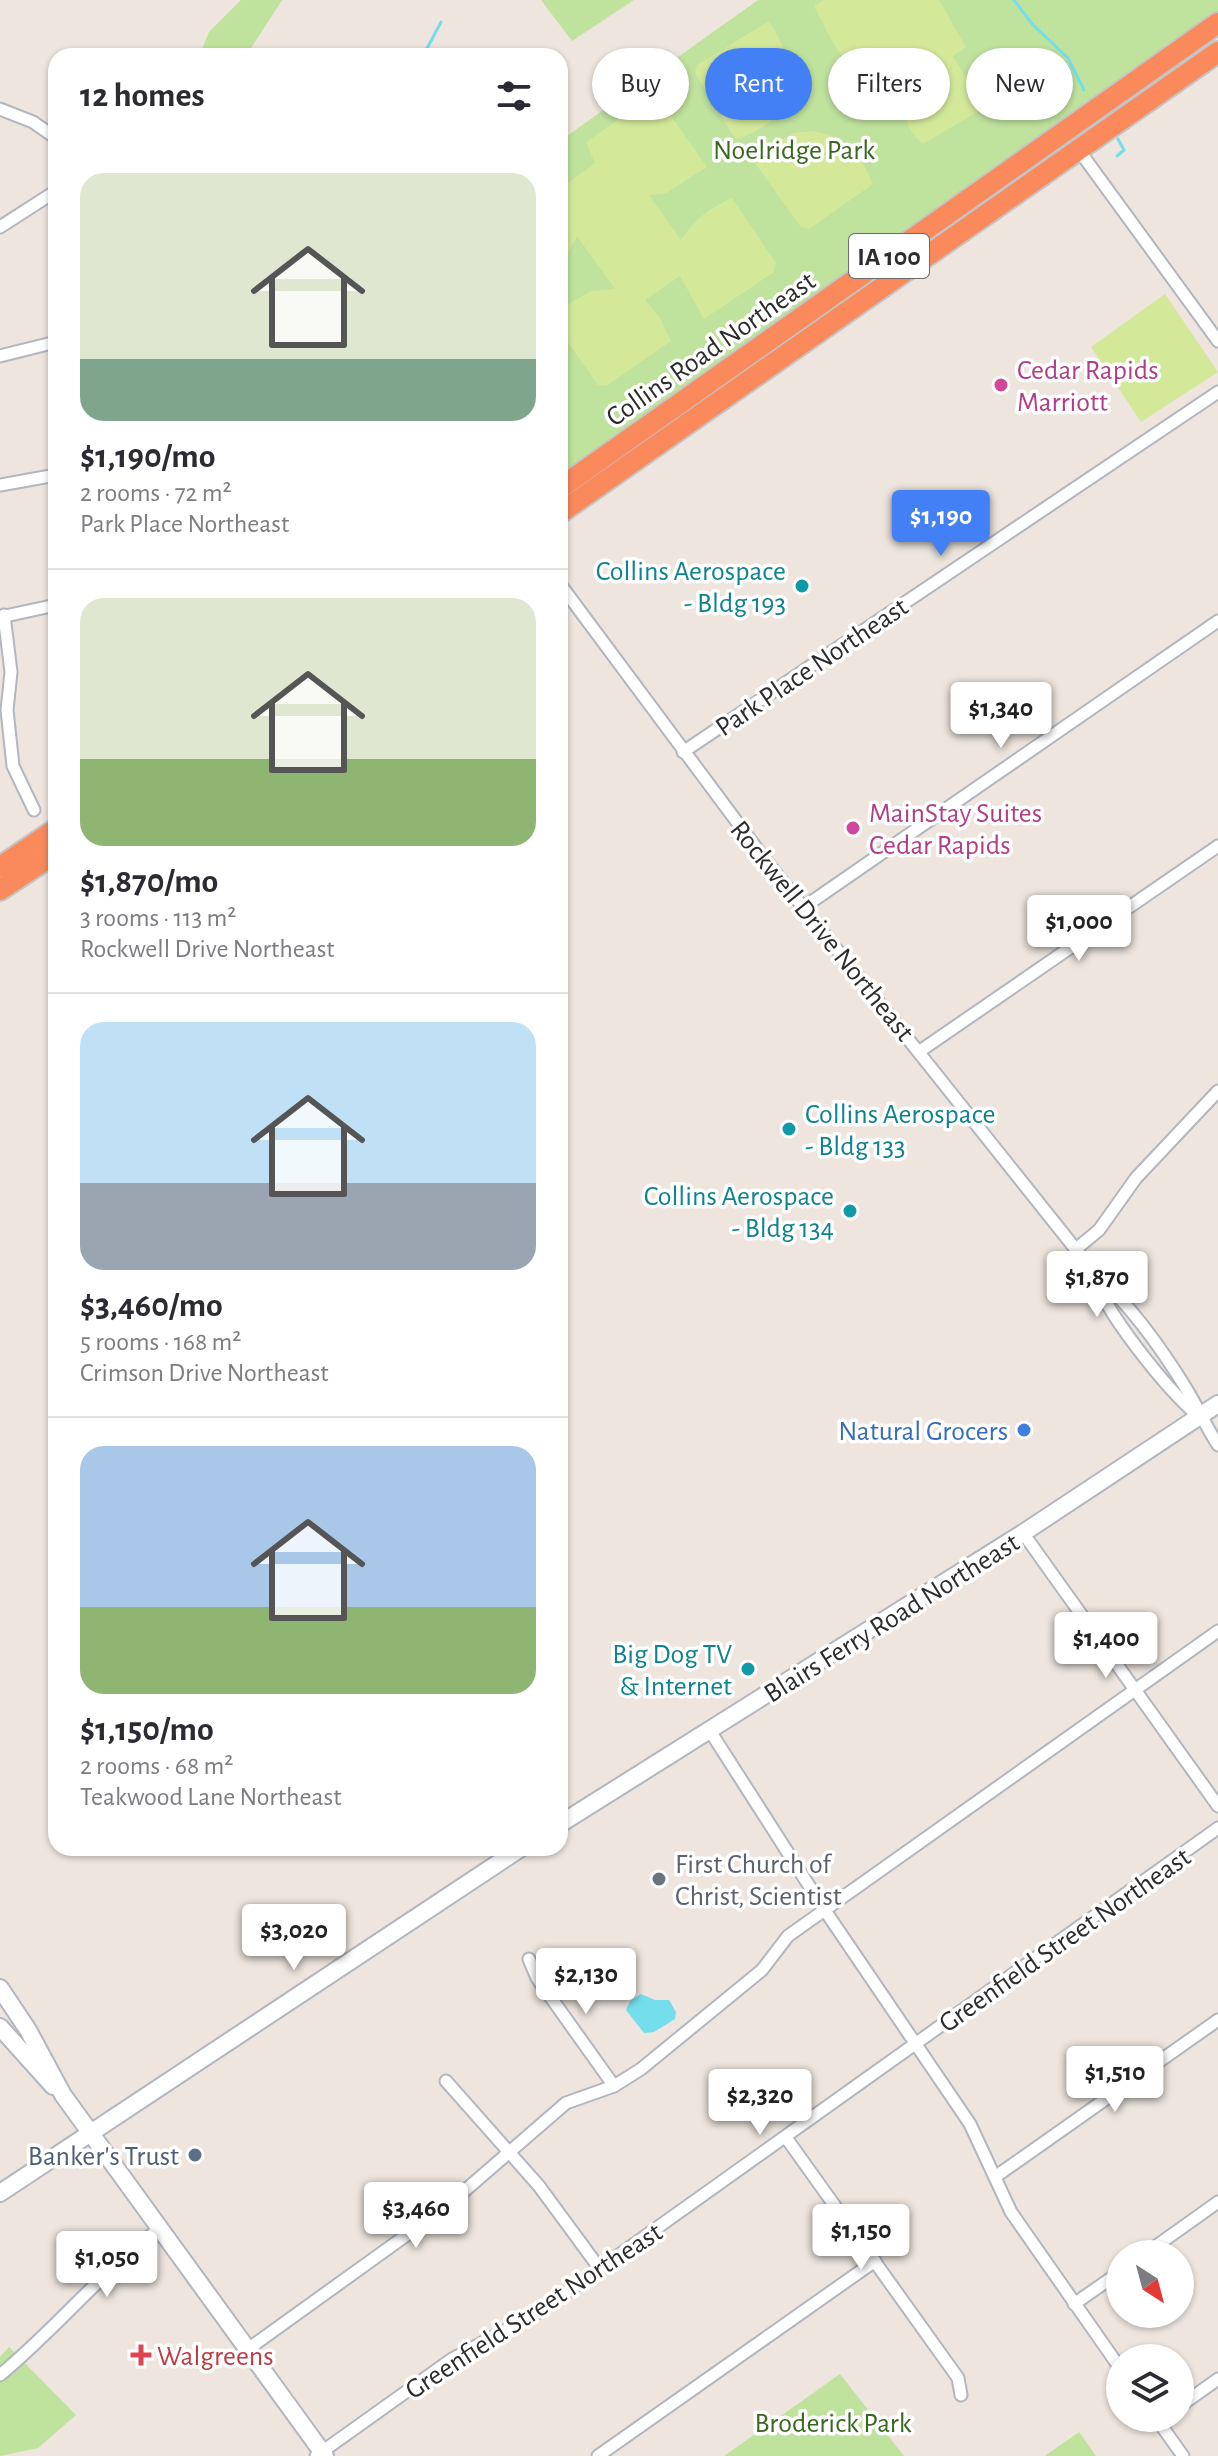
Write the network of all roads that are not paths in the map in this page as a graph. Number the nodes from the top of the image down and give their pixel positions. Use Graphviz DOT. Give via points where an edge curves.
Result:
graph roads {
  1 [pos="1212,27"];
  2 [pos="1218,52"];
  3 [pos="0,109"];
  4 [pos="48,132"];
  5 [pos="1078,149"];
  6 [pos="48,196"];
  7 [pos="0,227"];
  8 [pos="1218,341"];
  9 [pos="48,344"];
  10 [pos="0,356"];
  11 [pos="1218,392"];
  12 [pos="48,476"];
  13 [pos="568,482"];
  14 [pos="0,485"];
  15 [pos="568,507"];
  16 [pos="568,595"];
  17 [pos="48,607"];
  18 [pos="2,616"];
  19 [pos="1218,621"];
  20 [pos="683,752"];
  21 [pos="34,810"];
  22 [pos="48,834"];
  23 [pos="1218,846"];
  24 [pos="48,858"];
  25 [pos="0,867"];
  26 [pos="0,890"];
  27 [pos="804,907"];
  28 [pos="920,1051"];
  29 [pos="1218,1091"];
  30 [pos="1076,1249"];
  31 [pos="1218,1404"];
  32 [pos="1199,1417"];
  33 [pos="1218,1445"];
  34 [pos="1023,1533"];
  35 [pos="1218,1631"];
  36 [pos="1134,1689"];
  37 [pos="710,1731"];
  38 [pos="1218,1806"];
  39 [pos="568,1819"];
  40 [pos="1218,1828"];
  41 [pos="509,1856"];
  42 [pos="824,1909"];
  43 [pos="529,1959"];
  44 [pos="0,1988"];
  45 [pos="1218,2020"];
  46 [pos="0,2027"];
  47 [pos="916,2045"];
  48 [pos="446,2081"];
  49 [pos="614,2086"];
  50 [pos="63,2095"];
  51 [pos="90,2134"];
  52 [pos="787,2139"];
  53 [pos="509,2153"];
  54 [pos="995,2177"];
  55 [pos="0,2193"];
  56 [pos="1218,2202"];
  57 [pos="159,2229"];
  58 [pos="1165,2240"];
  59 [pos="875,2261"];
  60 [pos="600,2269"];
  61 [pos="1106,2282"];
  62 [pos="1074,2304"];
  63 [pos="248,2349"];
  64 [pos="1106,2349"];
  65 [pos="0,2375"];
  66 [pos="1218,2379"];
  67 [pos="961,2395"];
  68 [pos="1194,2396"];
  69 [pos="1168,2432"];
  70 [pos="321,2454"];
  71 [pos="598,2456"];
  72 [pos="1183,2456"];
  1 -- 5 [label="highway, Collins Road Northeast" via="1182,59 1078,134"];
  1 -- 13 [label="highway, Collins Road Northeast / IA 100"];
  2 -- 5 [label="highway, Collins Road Northeast / IA 100"];
  3 -- 4 [label="street"];
  5 -- 8 [label="street"];
  5 -- 15 [label="highway, Collins Road Northeast / IA 100"];
  6 -- 7 [label="street"];
  9 -- 10 [label="street"];
  11 -- 20 [label="street, Park Place Northeast"];
  12 -- 14 [label="street"];
  16 -- 20 [label="street, Rockwell Drive Northeast"];
  17 -- 18 [label="street"];
  18 -- 21 [label="street" via="11,672 7,710 13,766"];
  19 -- 27 [label="street"];
  20 -- 27 [label="street, Rockwell Drive Northeast"];
  22 -- 25 [label="highway"];
  23 -- 28 [label="street"];
  24 -- 26 [label="highway"];
  27 -- 28 [label="street, Rockwell Drive Northeast"];
  28 -- 30 [label="street, Rockwell Drive Northeast"];
  29 -- 30 [label="street" via="1136,1178 1099,1230"];
  30 -- 32 [label="street, Rockwell Drive Northeast" via="1093,1271 1104,1300 1178,1399"];
  31 -- 32 [label="main road, Blairs Ferry Road Northeast"];
  32 -- 33 [label="street, Rockwell Drive Northeast"];
  32 -- 34 [label="main road, Blairs Ferry Road Northeast"];
  34 -- 36 [label="street"];
  34 -- 37 [label="main road, Blairs Ferry Road Northeast"];
  35 -- 36 [label="street"];
  36 -- 38 [label="street"];
  36 -- 42 [label="street"];
  37 -- 39 [label="main road, Blairs Ferry Road Northeast"];
  37 -- 42 [label="street"];
  40 -- 47 [label="street, Greenfield Street Northeast"];
  41 -- 51 [label="main road"];
  42 -- 47 [label="street"];
  42 -- 49 [label="street" via="783,1940 762,1970"];
  43 -- 49 [label="street"];
  44 -- 50 [label="main road"];
  45 -- 54 [label="street"];
  46 -- 50 [label="main road"];
  47 -- 52 [label="street, Greenfield Street Northeast"];
  47 -- 54 [label="street" via="970,2124"];
  48 -- 53 [label="street"];
  49 -- 53 [label="street" via="566,2103"];
  50 -- 51 [label="main road"];
  51 -- 55 [label="main road"];
  51 -- 57 [label="main road"];
  52 -- 59 [label="street"];
  52 -- 60 [label="street, Greenfield Street Northeast"];
  53 -- 60 [label="street"];
  53 -- 63 [label="street" via="447,2206"];
  54 -- 62 [label="street" via="1011,2212"];
  56 -- 58 [label="street"];
  57 -- 63 [label="main road"];
  57 -- 65 [label="street" via="119,2260"];
  59 -- 67 [label="street" via="958,2378"];
  59 -- 71 [label="street"];
  60 -- 70 [label="street, Greenfield Street Northeast" via="539,2312 452,2359"];
  61 -- 62 [label="street"];
  62 -- 64 [label="street"];
  63 -- 70 [label="main road"];
  66 -- 68 [label="street"];
  69 -- 72 [label="street"];
}
